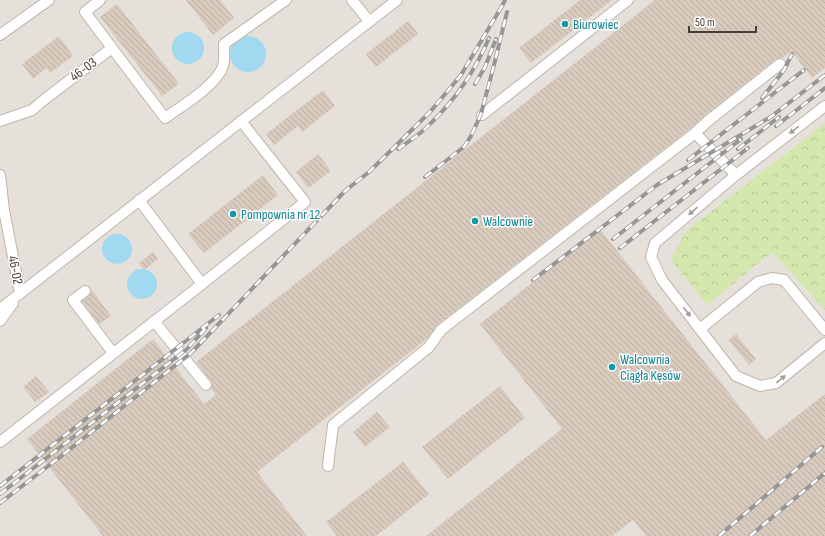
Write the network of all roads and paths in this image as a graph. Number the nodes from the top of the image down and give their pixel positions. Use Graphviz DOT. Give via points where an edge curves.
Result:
graph roads {
  1 [pos="49,0"];
  2 [pos="100,0"];
  3 [pos="286,0"];
  4 [pos="352,0"];
  5 [pos="397,0"];
  6 [pos="628,0"];
  7 [pos="369,22"];
  8 [pos="0,35"];
  9 [pos="112,48"];
  10 [pos="780,64"];
  11 [pos="825,106"];
  12 [pos="482,115"];
  13 [pos="241,121"];
  14 [pos="0,122"];
  15 [pos="695,133"];
  16 [pos="736,175"];
  17 [pos="0,178"];
  18 [pos="139,200"];
  19 [pos="2,210"];
  20 [pos="202,284"];
  21 [pos="85,291"];
  22 [pos="20,293"];
  23 [pos="0,309"];
  24 [pos="0,321"];
  25 [pos="154,321"];
  26 [pos="700,328"];
  27 [pos="825,330"];
  28 [pos="825,343"];
  29 [pos="114,353"];
  30 [pos="206,385"];
  31 [pos="0,442"];
  32 [pos="328,466"];
  1 -- 8 [label="lane"];
  2 -- 9 [label="lane, 46-03" via="85,12"];
  3 -- 9 [label="lane" via="224,44 224,64 220,74 209,86 165,118"];
  4 -- 7 [label="lane"];
  5 -- 7 [label="lane"];
  6 -- 12 [label="lane"];
  7 -- 13 [label="lane"];
  9 -- 14 [label="lane, 46-03" via="32,110"];
  10 -- 15 [label="lane"];
  11 -- 16 [label="lane, one-way"];
  13 -- 18 [label="lane"];
  13 -- 20 [label="lane" via="305,202"];
  15 -- 16 [label="lane"];
  15 -- 32 [label="lane" via="441,330 429,348 332,425"];
  16 -- 26 [label="lane, one-way" via="655,243 652,257 662,280"];
  17 -- 19 [label="lane, 46-02"];
  18 -- 20 [label="lane"];
  18 -- 22 [label="lane"];
  19 -- 22 [label="lane, 46-02"];
  20 -- 25 [label="lane"];
  21 -- 29 [label="lane" via="73,300"];
  22 -- 23 [label="lane"];
  22 -- 24 [label="lane"];
  25 -- 29 [label="lane"];
  25 -- 30 [label="lane"];
  26 -- 27 [label="lane" via="758,282 772,278 784,280"];
  26 -- 28 [label="lane, one-way" via="736,376 760,386 776,383"];
  29 -- 31 [label="lane"];
}
